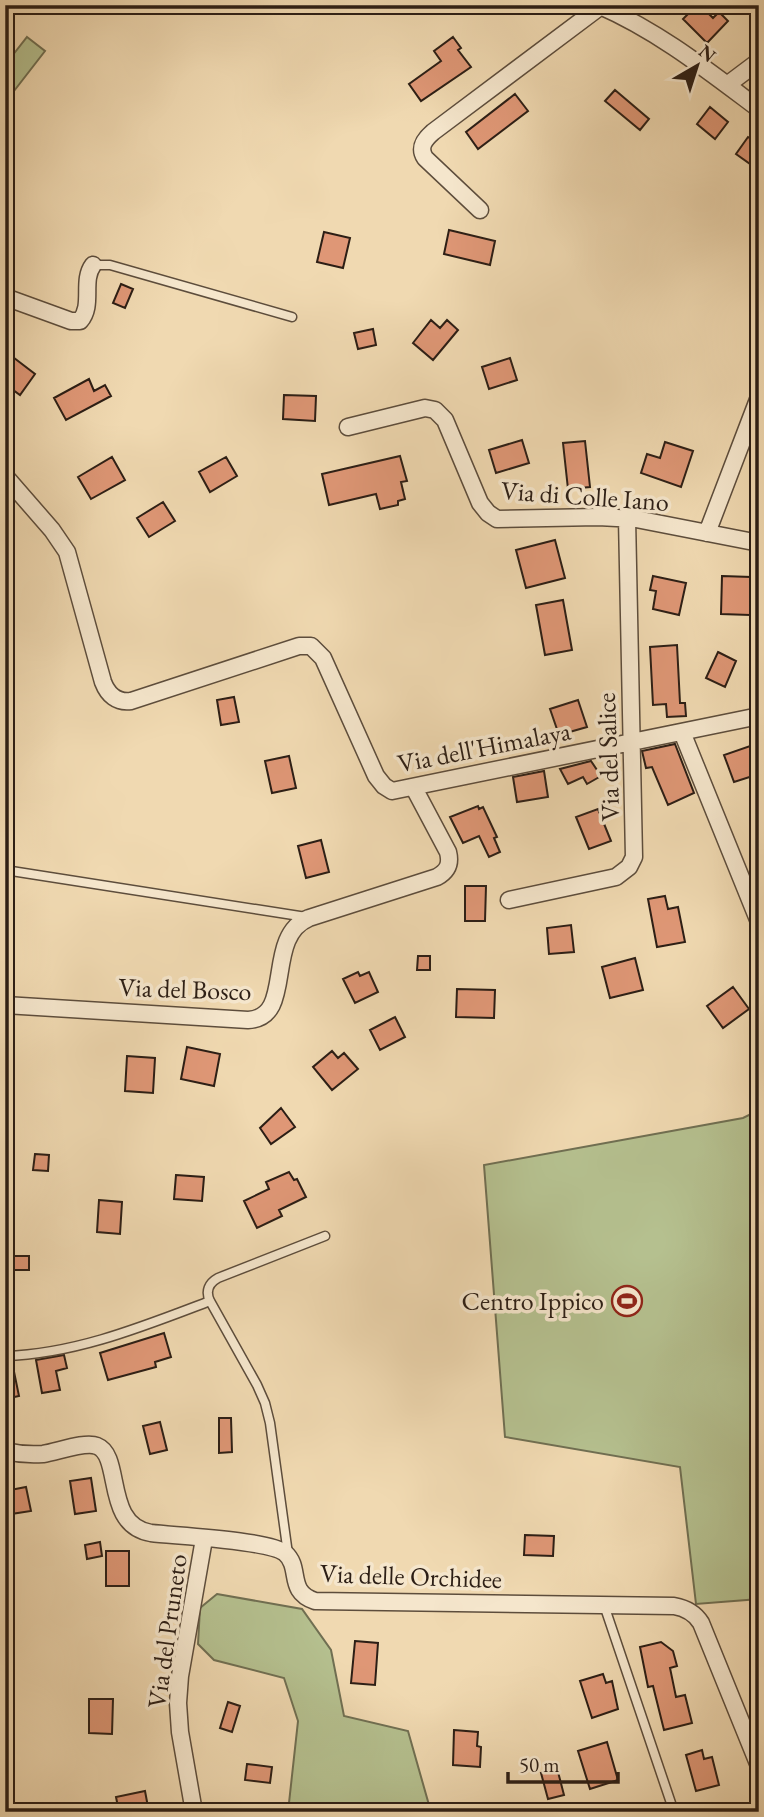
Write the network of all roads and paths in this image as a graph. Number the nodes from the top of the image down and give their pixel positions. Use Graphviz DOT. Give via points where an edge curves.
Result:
graph roads {
  1 [pos="599,6"];
  2 [pos="759,61"];
  3 [pos="727,85"];
  4 [pos="759,108"];
  5 [pos="480,210"];
  6 [pos="93,265"];
  7 [pos="5,297"];
  8 [pos="292,317"];
  9 [pos="759,397"];
  10 [pos="348,427"];
  11 [pos="5,476"];
  12 [pos="626,519"];
  13 [pos="707,533"];
  14 [pos="759,542"];
  15 [pos="759,716"];
  16 [pos="682,732"];
  17 [pos="631,742"];
  18 [pos="414,788"];
  19 [pos="5,870"];
  20 [pos="509,900"];
  21 [pos="309,918"];
  22 [pos="759,922"];
  23 [pos="5,1004"];
  24 [pos="7,1170"];
  25 [pos="5,1184"];
  26 [pos="325,1236"];
  27 [pos="209,1301"];
  28 [pos="5,1356"];
  29 [pos="5,1451"];
  30 [pos="204,1539"];
  31 [pos="289,1557"];
  32 [pos="604,1605"];
  33 [pos="759,1766"];
  34 [pos="671,1803"];
  35 [pos="194,1812"];
  1 -- 3 [label="street" via="657,35"];
  1 -- 5 [label="street" via="424,142 425,158"];
  2 -- 3 [label="street"];
  3 -- 4 [label="street"];
  6 -- 7 [label="street" via="88,273 86,313 80,321"];
  6 -- 8 [label="lane" via="110,265"];
  9 -- 13 [label="street"];
  10 -- 12 [label="street, Via di Colle Iano" via="432,408 445,421 480,503 492,517"];
  11 -- 18 [label="street, Via dell'Himalaya" via="67,552 103,682 112,697 131,701 299,646 311,646 323,658 373,772 395,791"];
  12 -- 13 [label="street, Via di Colle Iano"];
  12 -- 17 [label="street, Via del Salice"];
  13 -- 14 [label="street, Via di Colle Iano"];
  15 -- 16 [label="street, Via dell'Himalaya"];
  16 -- 17 [label="street, Via dell'Himalaya"];
  16 -- 22 [label="street"];
  17 -- 18 [label="street, Via dell'Himalaya"];
  17 -- 20 [label="street, Via del Salice" via="635,852 629,867 616,877"];
  18 -- 21 [label="street, Via del Bosco" via="446,847 448,869 437,877"];
  19 -- 21 [label="lane"];
  21 -- 23 [label="street, Via del Bosco" via="288,936 273,1004 257,1020"];
  24 -- 25 [label="lane"];
  26 -- 27 [label="lane" via="214,1280 208,1288"];
  27 -- 28 [label="lane" via="127,1332 54,1351"];
  27 -- 31 [label="lane" via="268,1413"];
  29 -- 30 [label="street, Via delle Orchidee" via="38,1454 99,1446 106,1454 120,1507 134,1526 146,1532"];
  30 -- 31 [label="street, Via delle Orchidee" via="271,1546"];
  30 -- 35 [label="street, Via del Pruneto" via="178,1696"];
  31 -- 32 [label="street, Via delle Orchidee" via="299,1589 315,1601"];
  32 -- 33 [label="street, Via delle Orchidee" via="674,1606 698,1619"];
  32 -- 34 [label="lane"];
}
